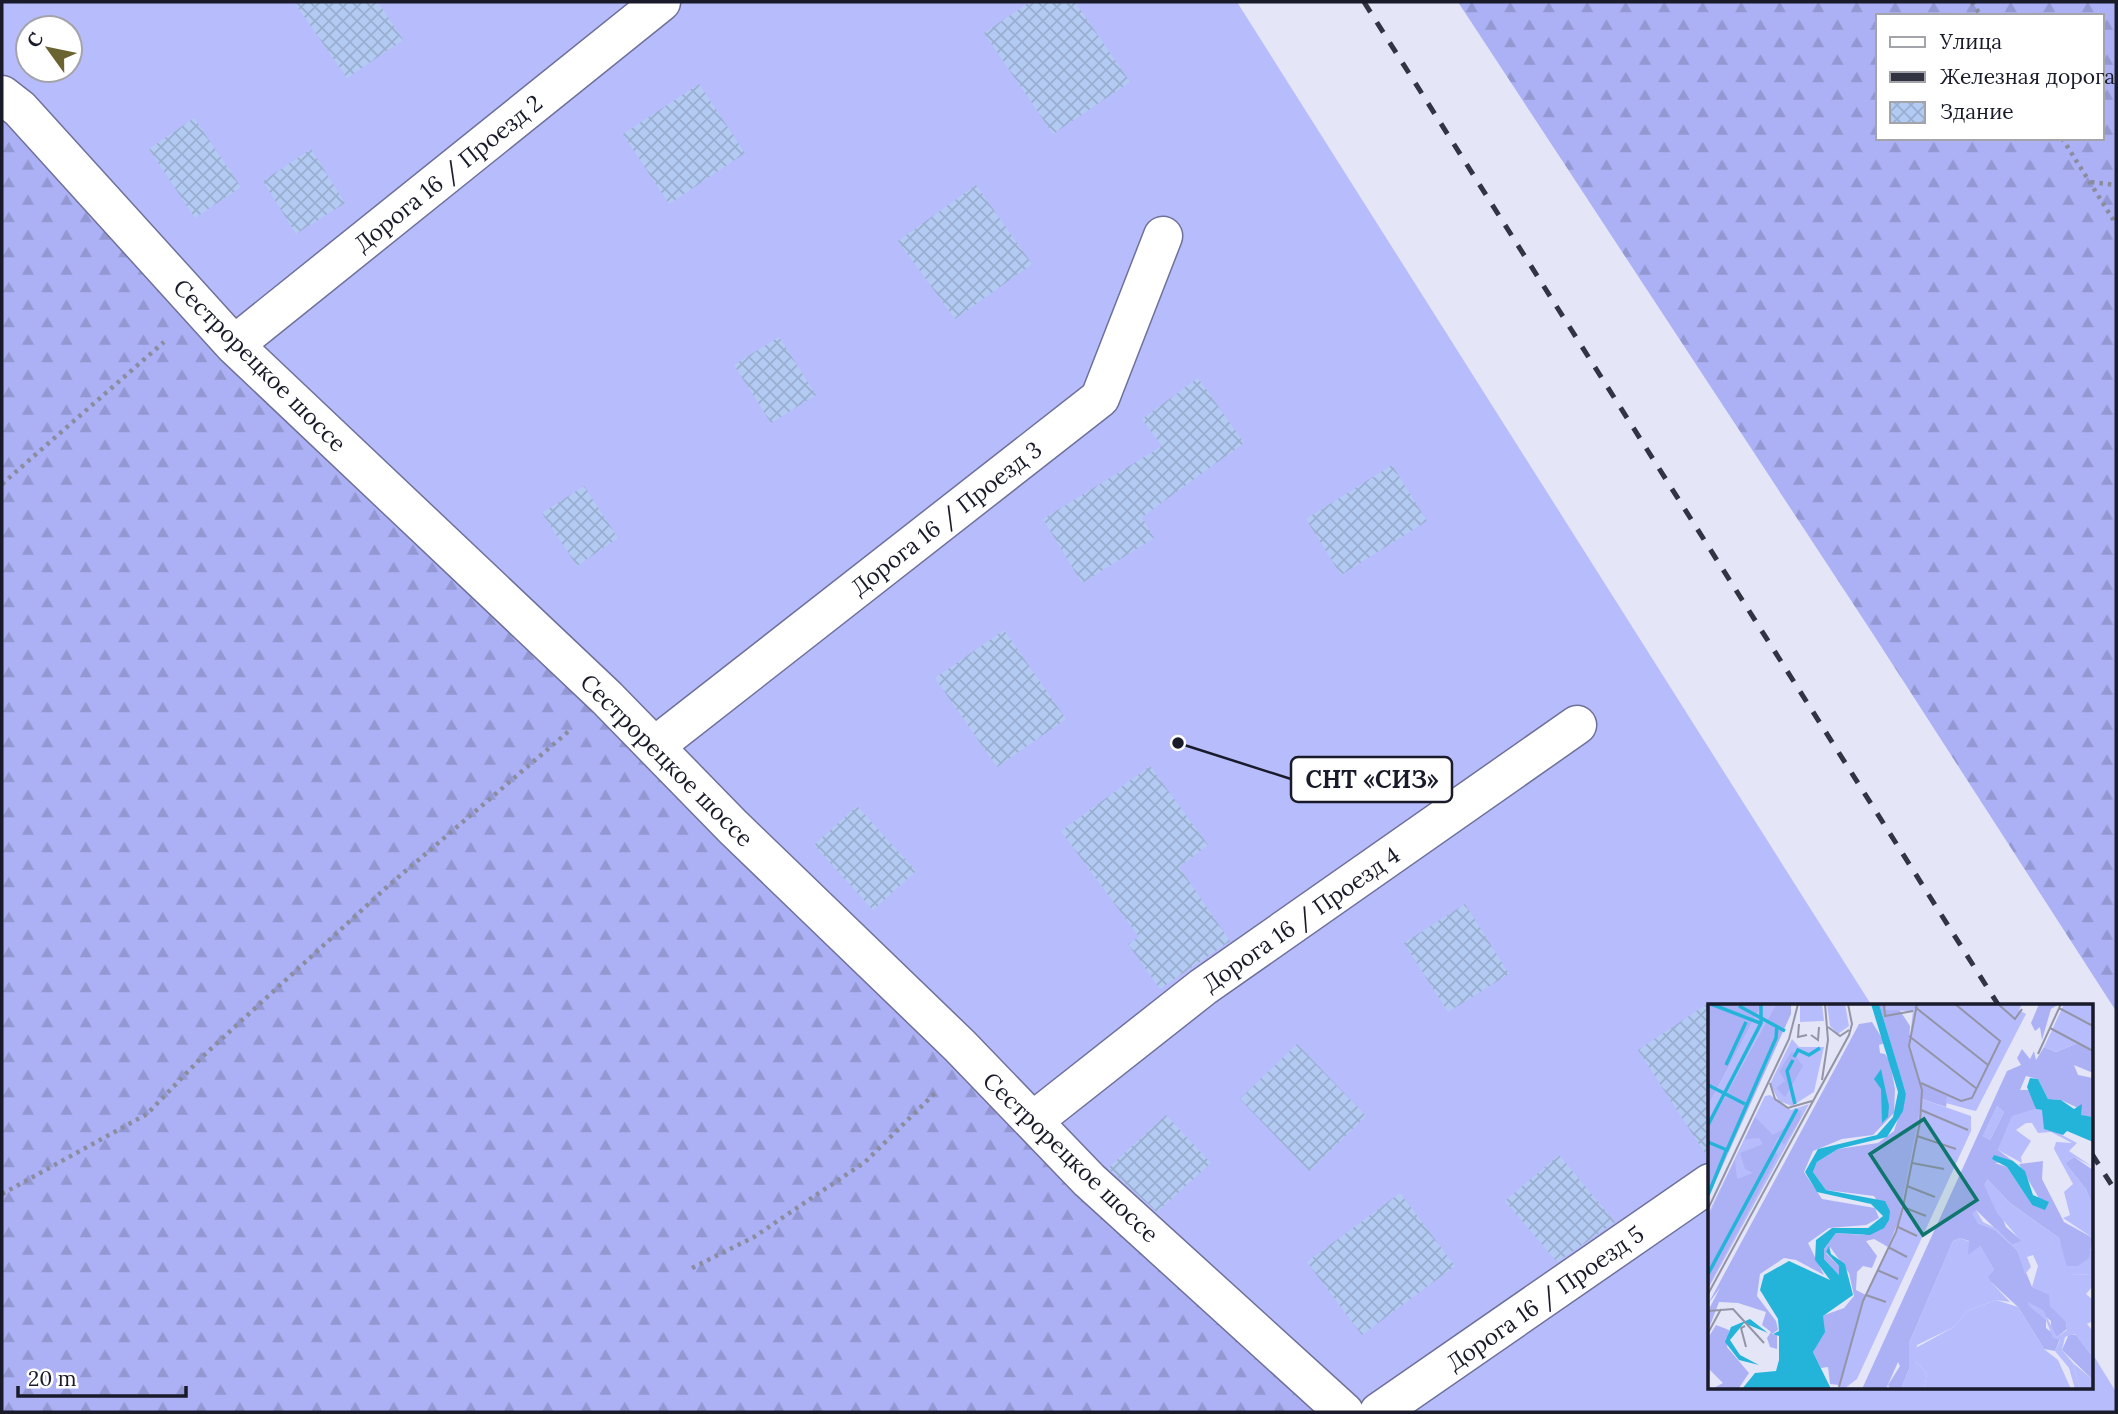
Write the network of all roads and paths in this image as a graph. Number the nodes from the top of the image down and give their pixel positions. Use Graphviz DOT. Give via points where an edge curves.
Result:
graph roads {
  1 [pos="661,2"];
  2 [pos="2,95"];
  3 [pos="2063,140"];
  4 [pos="2091,181"];
  5 [pos="2116,185"];
  6 [pos="2116,224"];
  7 [pos="1163,236"];
  8 [pos="202,309"];
  9 [pos="234,345"];
  10 [pos="2,484"];
  11 [pos="607,698"];
  12 [pos="1577,725"];
  13 [pos="655,746"];
  14 [pos="970,1058"];
  15 [pos="1033,1121"];
  16 [pos="1708,1184"];
  17 [pos="2,1194"];
  18 [pos="692,1268"];
  19 [pos="1344,1412"];
  20 [pos="1379,1412"];
  1 -- 9 [label="street, Дорога 16 / Проезд 2"];
  2 -- 8 [label="street, Сестрорецкое шоссе" via="20,109"];
  3 -- 4 [label="path"];
  4 -- 5 [label="path"];
  4 -- 6 [label="path"];
  7 -- 13 [label="street, Дорога 16 / Проезд 3" via="1100,398"];
  8 -- 9 [label="street, Сестрорецкое шоссе"];
  8 -- 10 [label="path"];
  9 -- 11 [label="street, Сестрорецкое шоссе"];
  11 -- 13 [label="street, Сестрорецкое шоссе"];
  11 -- 17 [label="path" via="388,886 202,1057 147,1114"];
  12 -- 15 [label="street, Дорога 16 / Проезд 4" via="1203,987"];
  13 -- 14 [label="street, Сестрорецкое шоссе"];
  14 -- 15 [label="street, Сестрорецкое шоссе"];
  14 -- 18 [label="path" via="865,1162 754,1237"];
  15 -- 19 [label="street, Сестрорецкое шоссе" via="1089,1180"];
  16 -- 20 [label="street, Дорога 16 / Проезд 5"];
}
